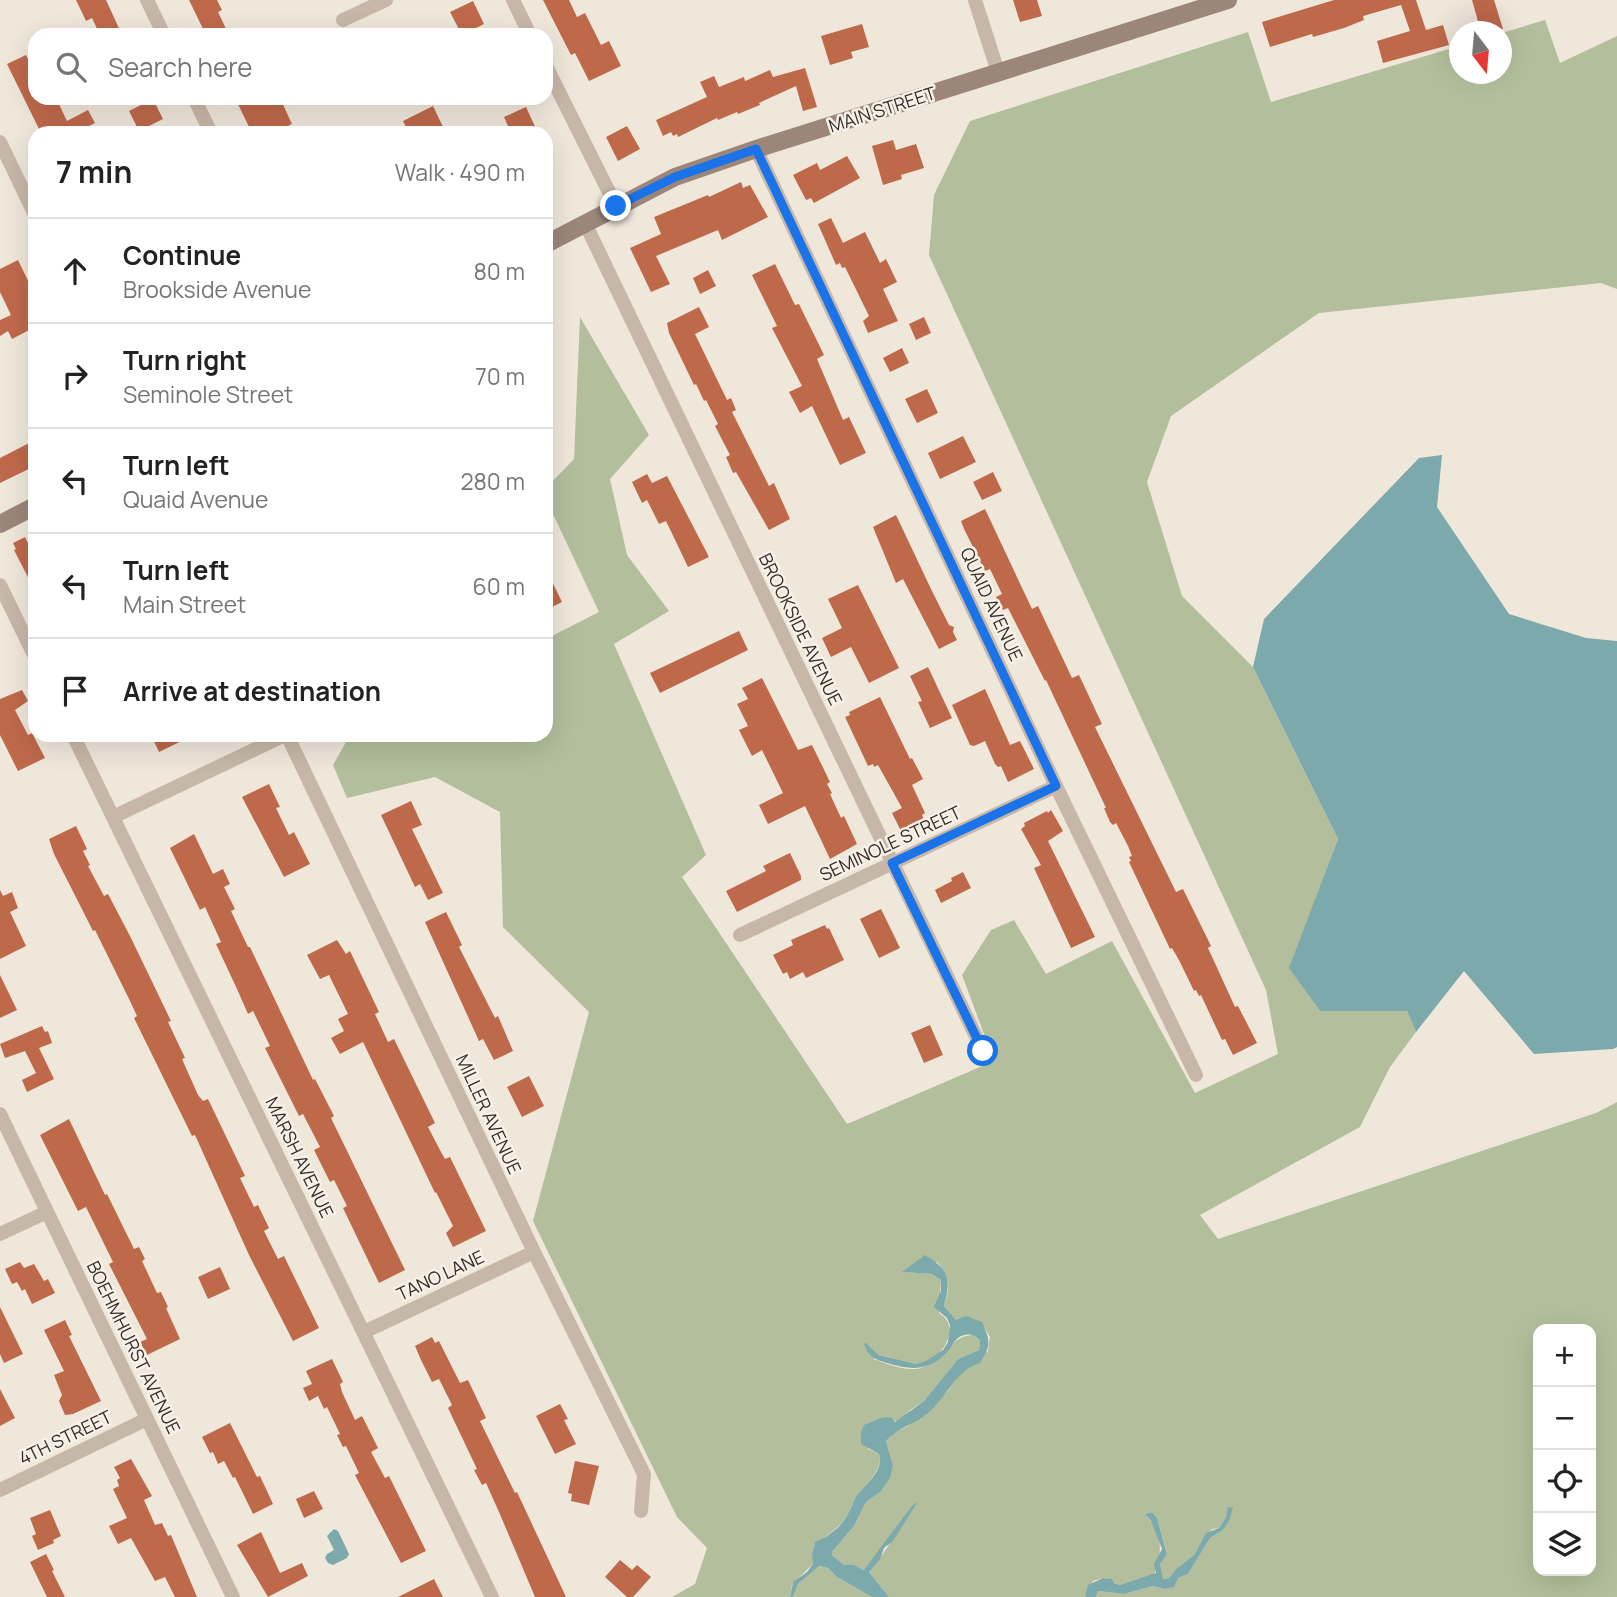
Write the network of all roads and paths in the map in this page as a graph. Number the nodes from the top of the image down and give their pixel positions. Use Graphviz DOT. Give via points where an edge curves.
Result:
graph roads {
  1 [pos="147,0"];
  2 [pos="386,0"];
  3 [pos="513,0"];
  4 [pos="975,0"];
  5 [pos="1228,0"];
  6 [pos="342,20"];
  7 [pos="161,28"];
  8 [pos="527,28"];
  9 [pos="998,72"];
  10 [pos="553,80"];
  11 [pos="197,105"];
  12 [pos="208,126"];
  13 [pos="0,142"];
  14 [pos="756,149"];
  15 [pos="28,200"];
  16 [pos="616,206"];
  17 [pos="585,223"];
  18 [pos="553,240"];
  19 [pos="28,510"];
  20 [pos="0,524"];
  21 [pos="0,585"];
  22 [pos="28,643"];
  23 [pos="76,742"];
  24 [pos="271,742"];
  25 [pos="289,742"];
  26 [pos="1056,786"];
  27 [pos="113,817"];
  28 [pos="892,863"];
  29 [pos="740,935"];
  30 [pos="983,1051"];
  31 [pos="1196,1075"];
  32 [pos="0,1114"];
  33 [pos="47,1212"];
  34 [pos="0,1234"];
  35 [pos="534,1252"];
  36 [pos="364,1332"];
  37 [pos="147,1419"];
  38 [pos="0,1490"];
  39 [pos="641,1511"];
  40 [pos="233,1597"];
  41 [pos="492,1597"];
  1 -- 7 [label="street"];
  2 -- 6 [label="street"];
  3 -- 8 [label="street"];
  4 -- 9 [label="street"];
  5 -- 9 [label="main road, MAIN STREET"];
  9 -- 14 [label="main road, MAIN STREET"];
  10 -- 16 [label="street"];
  11 -- 12 [label="street"];
  13 -- 15 [label="street"];
  14 -- 16 [label="main road, MAIN STREET" via="675,177"];
  14 -- 26 [label="street, QUAID AVENUE"];
  16 -- 17 [label="main road, MAIN STREET"];
  17 -- 18 [label="main road, MAIN STREET"];
  17 -- 28 [label="street, BROOKSIDE AVENUE"];
  19 -- 20 [label="main road"];
  21 -- 22 [label="street"];
  23 -- 27 [label="street, MARSH AVENUE"];
  24 -- 27 [label="street"];
  25 -- 35 [label="street, MILLER AVENUE"];
  26 -- 28 [label="street, SEMINOLE STREET"];
  26 -- 31 [label="street, QUAID AVENUE"];
  27 -- 36 [label="street, MARSH AVENUE"];
  28 -- 29 [label="street, SEMINOLE STREET"];
  28 -- 30 [label="street, BROOKSIDE AVENUE"];
  32 -- 33 [label="street, BOEHMHURST AVENUE"];
  33 -- 34 [label="street"];
  33 -- 37 [label="street, BOEHMHURST AVENUE"];
  35 -- 36 [label="street, TANO LANE"];
  35 -- 39 [label="street, MILLER AVENUE" via="644,1474"];
  36 -- 41 [label="street, MARSH AVENUE"];
  37 -- 38 [label="street, 4TH STREET"];
  37 -- 40 [label="street, BOEHMHURST AVENUE"];
}
